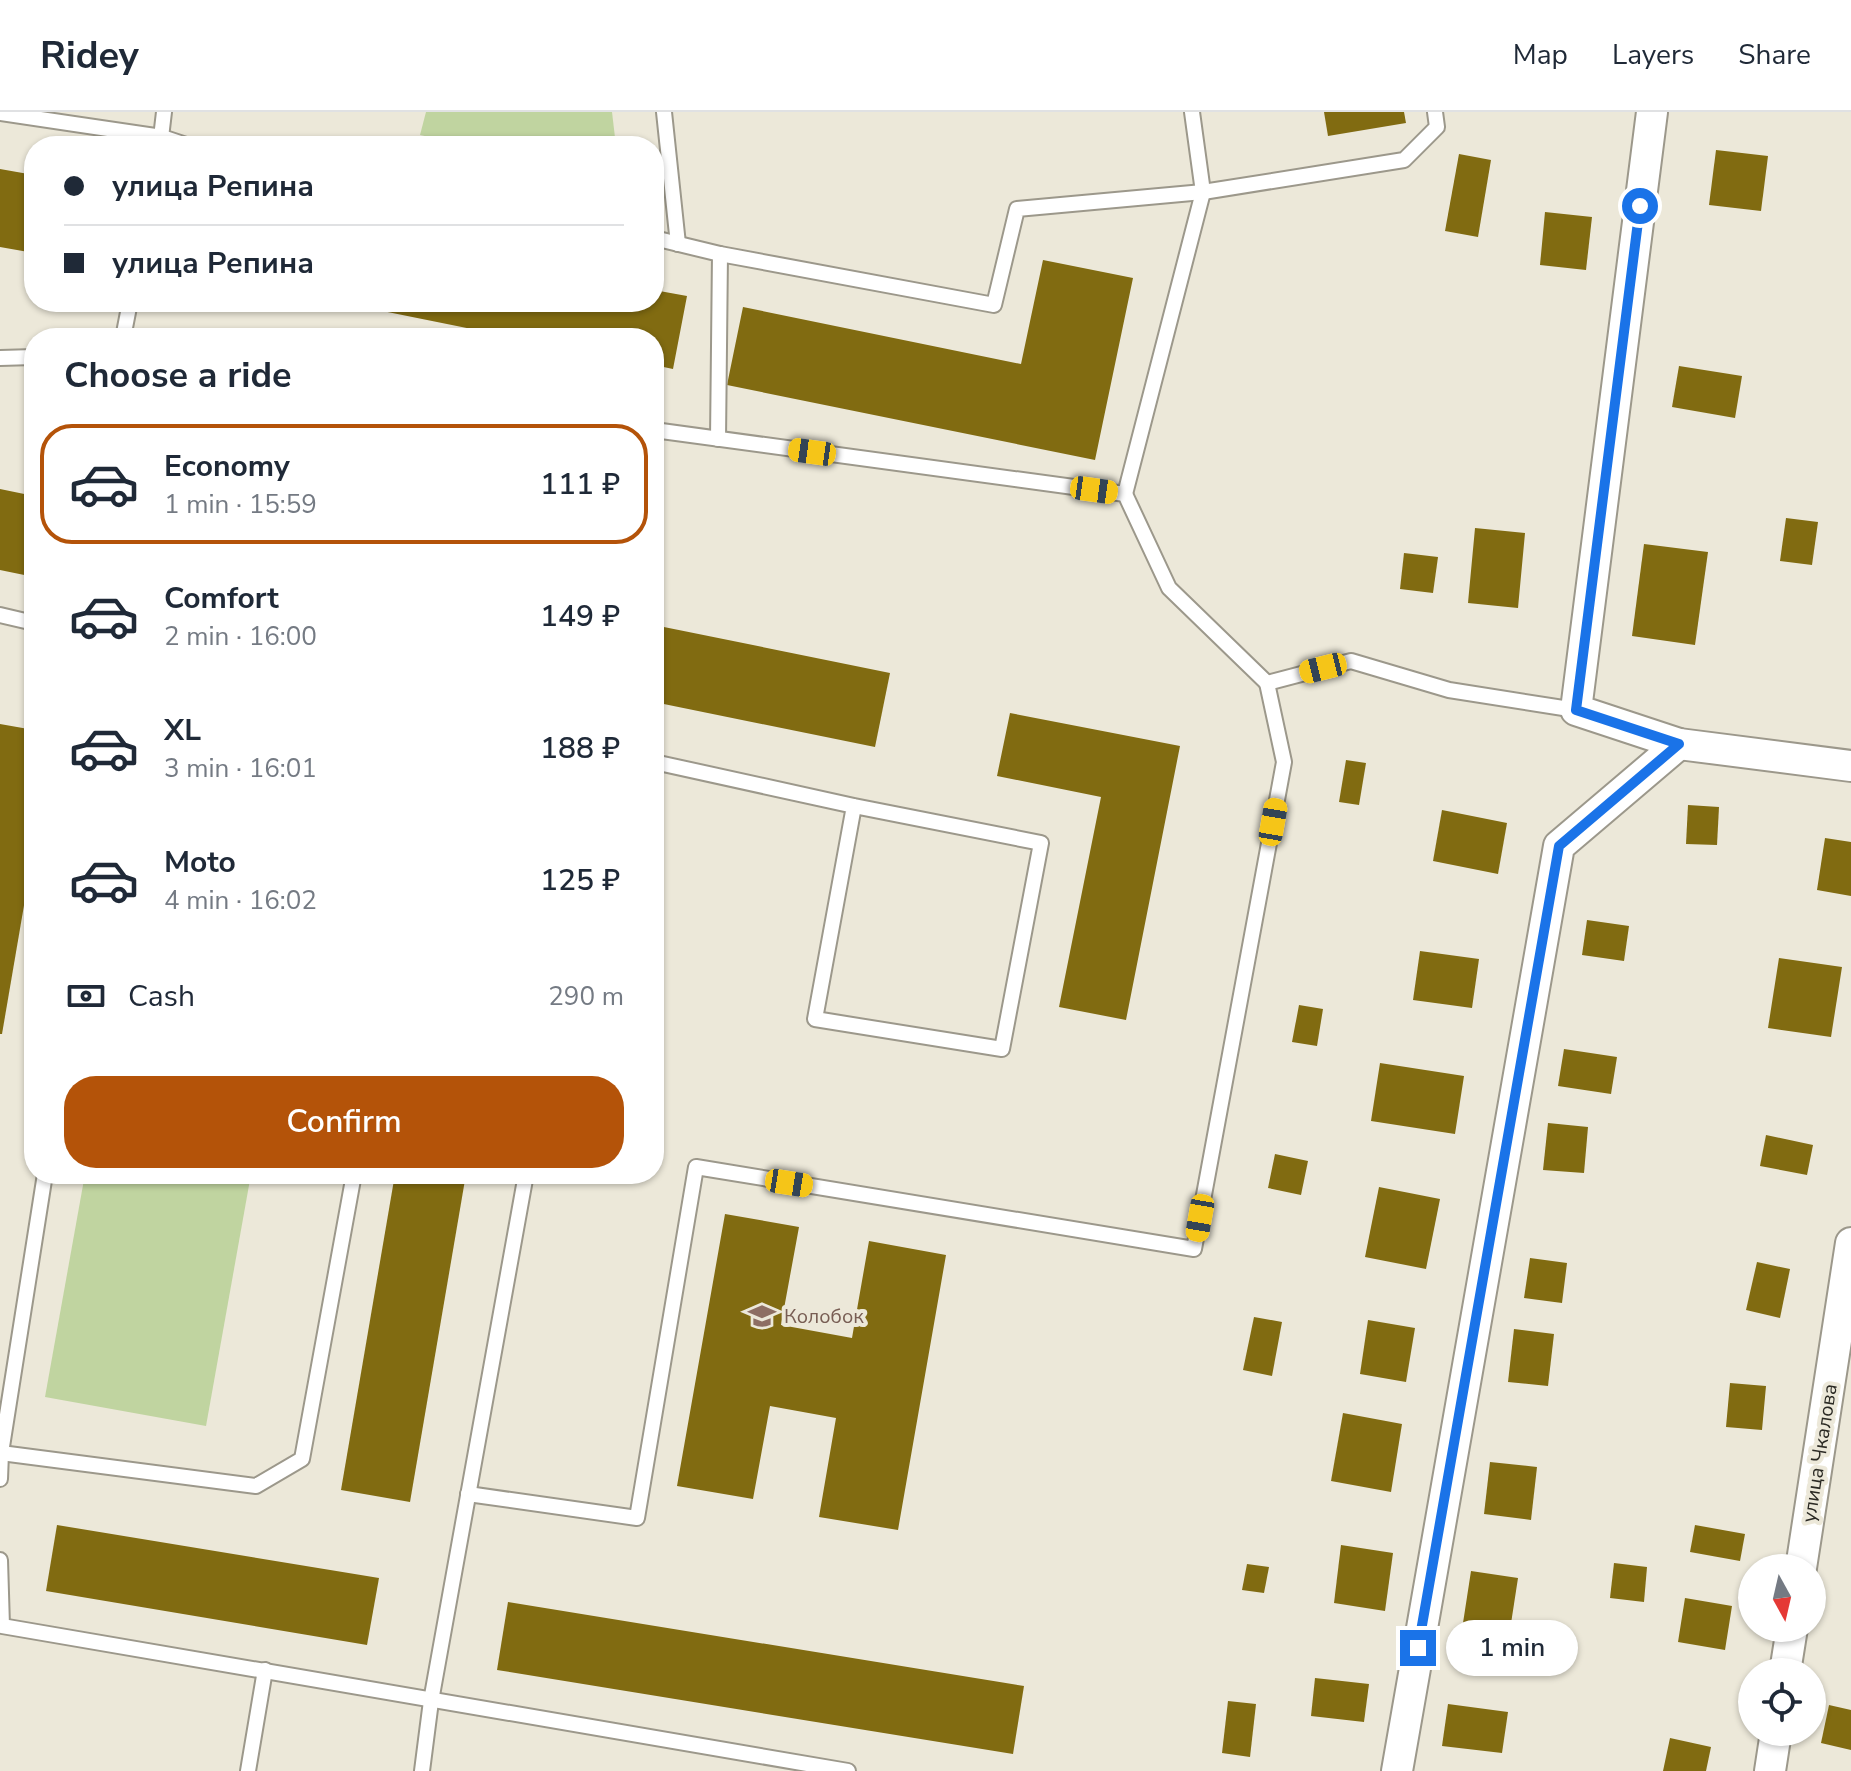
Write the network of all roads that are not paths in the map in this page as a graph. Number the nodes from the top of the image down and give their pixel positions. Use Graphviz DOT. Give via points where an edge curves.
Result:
graph roads {
  1 [pos="164,112"];
  2 [pos="664,112"];
  3 [pos="1192,112"];
  4 [pos="1435,112"];
  5 [pos="1652,112"];
  6 [pos="0,113"];
  7 [pos="128,136"];
  8 [pos="162,136"];
  9 [pos="1203,192"];
  10 [pos="664,240"];
  11 [pos="678,244"];
  12 [pos="720,254"];
  13 [pos="24,357"];
  14 [pos="0,358"];
  15 [pos="664,431"];
  16 [pos="718,439"];
  17 [pos="1125,494"];
  18 [pos="0,615"];
  19 [pos="24,621"];
  20 [pos="1267,683"];
  21 [pos="1576,710"];
  22 [pos="1679,744"];
  23 [pos="664,764"];
  24 [pos="1851,766"];
  25 [pos="854,806"];
  26 [pos="43,1184"];
  27 [pos="352,1184"];
  28 [pos="524,1184"];
  29 [pos="1851,1243"];
  30 [pos="1,1453"];
  31 [pos="0,1479"];
  32 [pos="468,1494"];
  33 [pos="1803,1554"];
  34 [pos="0,1560"];
  35 [pos="1,1633"];
  36 [pos="265,1670"];
  37 [pos="431,1701"];
  38 [pos="1774,1746"];
  39 [pos="248,1771"];
  40 [pos="422,1771"];
  41 [pos="848,1771"];
  42 [pos="1397,1771"];
  43 [pos="1770,1771"];
  1 -- 8 [label="lane"];
  2 -- 11 [label="lane"];
  3 -- 9 [label="lane"];
  4 -- 9 [label="lane" via="1437,127 1404,160"];
  5 -- 21 [label="street"];
  6 -- 7 [label="lane"];
  9 -- 12 [label="lane" via="1017,209 994,305"];
  9 -- 17 [label="lane"];
  10 -- 11 [label="lane"];
  11 -- 12 [label="lane"];
  12 -- 16 [label="lane"];
  13 -- 14 [label="lane"];
  15 -- 16 [label="lane"];
  16 -- 17 [label="lane"];
  17 -- 20 [label="lane" via="1169,588"];
  18 -- 19 [label="lane"];
  20 -- 21 [label="lane" via="1351,661 1449,690"];
  20 -- 32 [label="lane" via="1284,762 1194,1249 696,1167 637,1518"];
  21 -- 22 [label="street"];
  22 -- 24 [label="street"];
  22 -- 42 [label="street" via="1559,846"];
  23 -- 25 [label="lane"];
  25 -- 25 [label="lane" via="815,1019 1002,1049 1041,843"];
  26 -- 30 [label="lane"];
  27 -- 30 [label="lane" via="302,1459 256,1486"];
  28 -- 32 [label="lane"];
  29 -- 33 [label="street, улица Чкалова"];
  30 -- 31 [label="lane"];
  32 -- 37 [label="lane"];
  34 -- 35 [label="lane"];
  35 -- 36 [label="lane"];
  36 -- 37 [label="lane"];
  36 -- 39 [label="lane"];
  37 -- 40 [label="lane"];
  37 -- 41 [label="lane"];
  38 -- 43 [label="street"];
}
